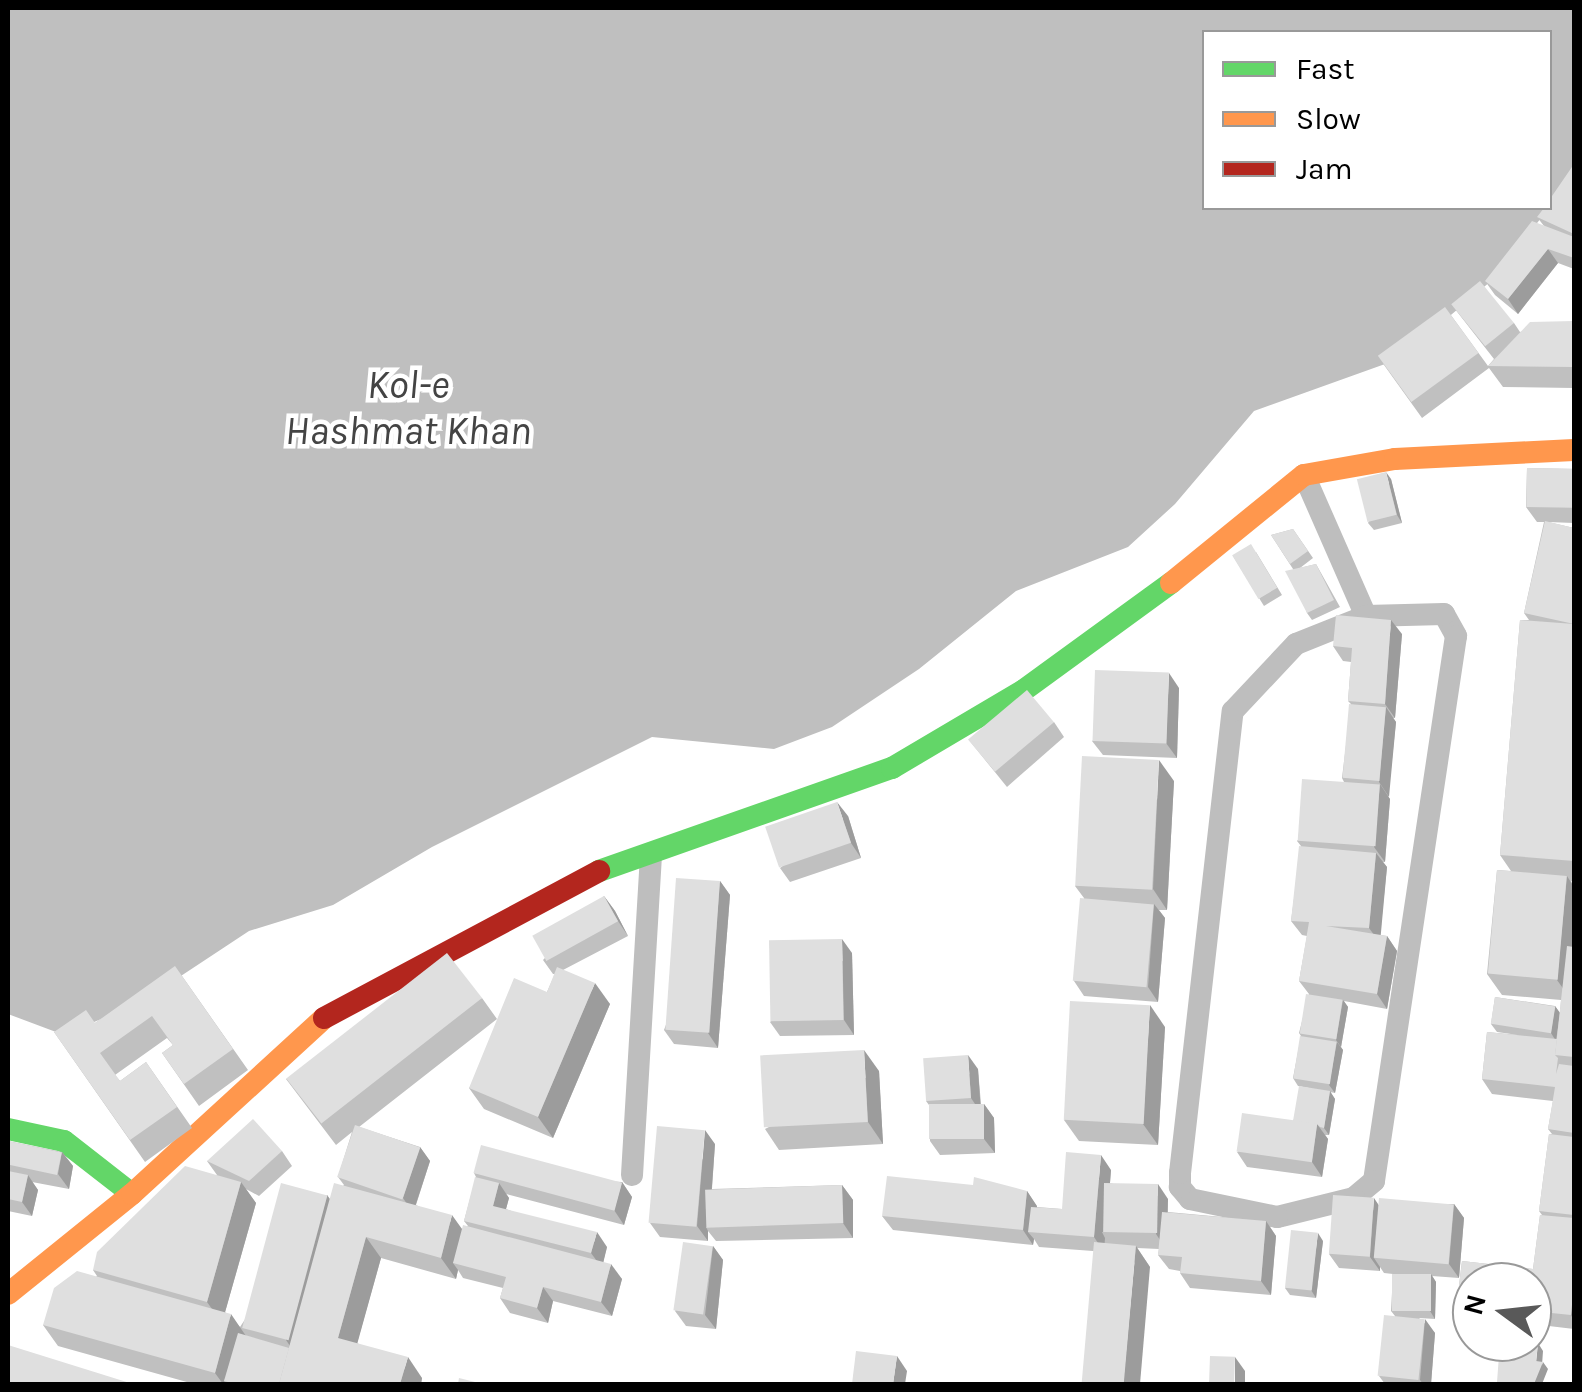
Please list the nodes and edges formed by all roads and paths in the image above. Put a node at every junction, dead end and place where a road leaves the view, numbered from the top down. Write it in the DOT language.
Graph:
graph roads {
  1 [pos="1574,450"];
  2 [pos="1304,474"];
  3 [pos="1366,616"];
  4 [pos="651,852"];
  5 [pos="8,1129"];
  6 [pos="632,1175"];
  7 [pos="132,1194"];
  8 [pos="8,1294"];
  1 -- 2 [label="street"];
  2 -- 3 [label="lane"];
  2 -- 4 [label="street"];
  3 -- 3 [label="lane"];
  4 -- 6 [label="lane"];
  4 -- 7 [label="street"];
  5 -- 7 [label="street"];
  7 -- 8 [label="street"];
}
